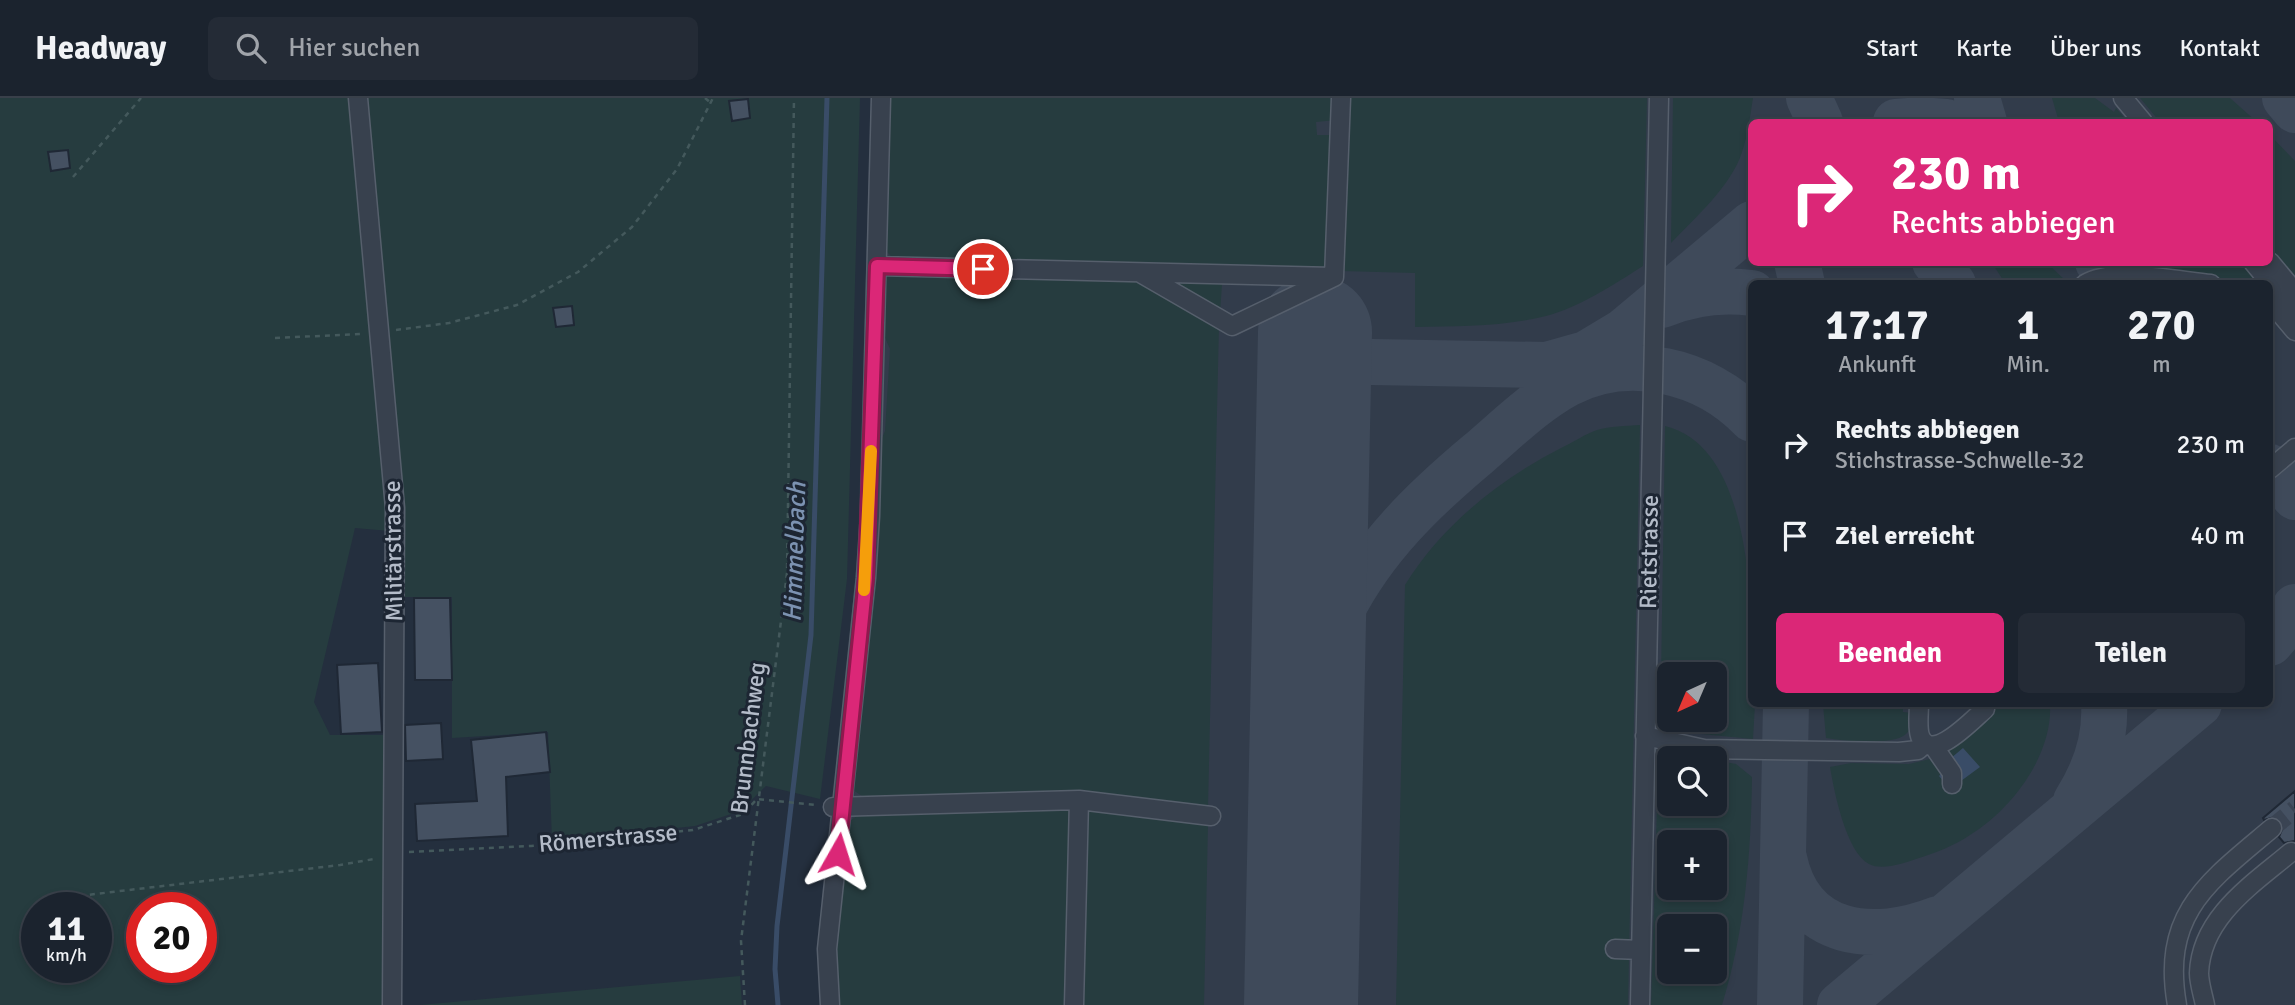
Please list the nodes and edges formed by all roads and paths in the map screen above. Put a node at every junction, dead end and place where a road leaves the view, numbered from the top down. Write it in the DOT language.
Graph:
graph roads {
  1 [pos="141,98"];
  2 [pos="358,98"];
  3 [pos="705,98"];
  4 [pos="713,98"];
  5 [pos="794,98"];
  6 [pos="881,98"];
  7 [pos="1341,98"];
  8 [pos="1659,98"];
  9 [pos="2123,98"];
  10 [pos="711,103"];
  11 [pos="2140,119"];
  12 [pos="73,177"];
  13 [pos="877,266"];
  14 [pos="2256,266"];
  15 [pos="2273,266"];
  16 [pos="1142,274"];
  17 [pos="1334,277"];
  18 [pos="2095,280"];
  19 [pos="2164,280"];
  20 [pos="2268,280"];
  21 [pos="2273,286"];
  22 [pos="2295,292"];
  23 [pos="2273,305"];
  24 [pos="2295,313"];
  25 [pos="2295,331"];
  26 [pos="380,333"];
  27 [pos="275,338"];
  28 [pos="2295,448"];
  29 [pos="2273,466"];
  30 [pos="1919,707"];
  31 [pos="1983,707"];
  32 [pos="1645,736"];
  33 [pos="1930,745"];
  34 [pos="1952,785"];
  35 [pos="757,799"];
  36 [pos="1079,800"];
  37 [pos="811,805"];
  38 [pos="838,808"];
  39 [pos="1210,816"];
  40 [pos="2272,828"];
  41 [pos="2291,852"];
  42 [pos="395,854"];
  43 [pos="112,892"];
  44 [pos="1615,949"];
  45 [pos="1641,950"];
  46 [pos="392,1005"];
  47 [pos="746,1005"];
  48 [pos="830,1005"];
  49 [pos="1074,1005"];
  50 [pos="1640,1005"];
  51 [pos="2177,1005"];
  52 [pos="2204,1005"];
  1 -- 12 [label="path"];
  2 -- 26 [label="street, Militärstrasse"];
  3 -- 10 [label="path"];
  4 -- 10 [label="path"];
  5 -- 35 [label="path, Brunnbachweg"];
  6 -- 13 [label="street"];
  7 -- 17 [label="street"];
  8 -- 32 [label="street, Rietstrasse"];
  9 -- 11 [label="street"];
  10 -- 26 [label="path"];
  13 -- 16 [label="street"];
  13 -- 38 [label="street"];
  14 -- 20 [label="street"];
  15 -- 22 [label="street"];
  16 -- 17 [label="street"];
  16 -- 17 [label="street"];
  18 -- 19 [label="street"];
  21 -- 24 [label="street"];
  23 -- 25 [label="street"];
  26 -- 27 [label="path"];
  26 -- 42 [label="street, Militärstrasse"];
  28 -- 29 [label="street"];
  30 -- 33 [label="street"];
  31 -- 33 [label="street"];
  32 -- 33 [label="street"];
  32 -- 45 [label="street, Rietstrasse"];
  33 -- 34 [label="street"];
  35 -- 37 [label="path"];
  35 -- 42 [label="path, Römerstrasse"];
  35 -- 47 [label="path, Brunnbachweg"];
  36 -- 38 [label="street"];
  36 -- 39 [label="street"];
  36 -- 49 [label="street"];
  38 -- 48 [label="street"];
  40 -- 51 [label="street"];
  41 -- 52 [label="street"];
  42 -- 43 [label="path, Römerstrasse"];
  42 -- 46 [label="street, Militärstrasse"];
  44 -- 45 [label="street"];
  45 -- 50 [label="street, Rietstrasse"];
}
